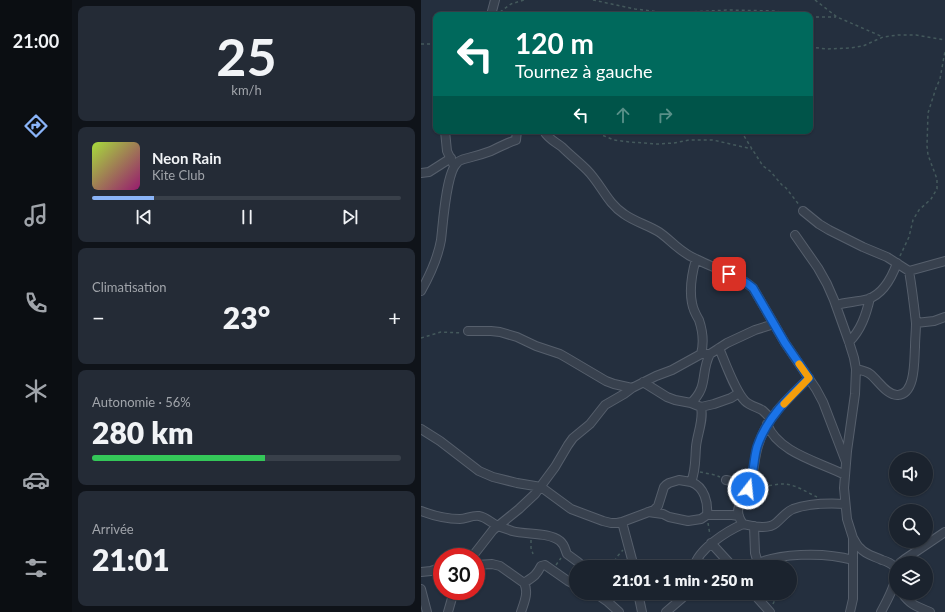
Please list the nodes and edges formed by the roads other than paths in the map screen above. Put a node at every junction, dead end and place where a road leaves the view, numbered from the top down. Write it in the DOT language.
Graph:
graph roads {
  1 [pos="495,0"];
  2 [pos="492,12"];
  3 [pos="445,134"];
  4 [pos="517,134"];
  5 [pos="546,134"];
  6 [pos="453,162"];
  7 [pos="421,173"];
  8 [pos="803,211"];
  9 [pos="795,236"];
  10 [pos="696,259"];
  11 [pos="945,261"];
  12 [pos="897,263"];
  13 [pos="909,271"];
  14 [pos="421,291"];
  15 [pos="870,298"];
  16 [pos="836,305"];
  17 [pos="945,318"];
  18 [pos="916,323"];
  19 [pos="774,324"];
  20 [pos="468,332"];
  21 [pos="849,342"];
  22 [pos="719,348"];
  23 [pos="705,354"];
  24 [pos="856,368"];
  25 [pos="809,378"];
  26 [pos="643,382"];
  27 [pos="632,388"];
  28 [pos="739,393"];
  29 [pos="691,403"];
  30 [pos="701,406"];
  31 [pos="769,421"];
  32 [pos="421,429"];
  33 [pos="846,462"];
  34 [pos="845,475"];
  35 [pos="726,480"];
  36 [pos="691,482"];
  37 [pos="749,485"];
  38 [pos="541,487"];
  39 [pos="845,504"];
  40 [pos="421,511"];
  41 [pos="649,512"];
  42 [pos="707,515"];
  43 [pos="739,516"];
  44 [pos="622,522"];
  45 [pos="743,524"];
  46 [pos="497,526"];
  47 [pos="754,526"];
  48 [pos="945,532"];
  49 [pos="853,538"];
  50 [pos="711,543"];
  51 [pos="479,548"];
  52 [pos="909,556"];
  53 [pos="575,560"];
  54 [pos="632,560"];
  55 [pos="697,560"];
  56 [pos="727,560"];
  57 [pos="757,560"];
  58 [pos="769,560"];
  59 [pos="853,560"];
  60 [pos="889,563"];
  61 [pos="485,564"];
  62 [pos="433,570"];
  63 [pos="421,572"];
  64 [pos="524,582"];
  65 [pos="569,582"];
  66 [pos="421,589"];
  67 [pos="889,595"];
  68 [pos="451,600"];
  69 [pos="605,600"];
  70 [pos="639,600"];
  71 [pos="679,600"];
  72 [pos="759,600"];
  73 [pos="907,600"];
  74 [pos="608,602"];
  75 [pos="769,611"];
  76 [pos="427,612"];
  77 [pos="448,612"];
  78 [pos="521,612"];
  79 [pos="619,612"];
  80 [pos="642,612"];
  81 [pos="666,612"];
  82 [pos="850,612"];
  83 [pos="881,612"];
  84 [pos="930,612"];
  1 -- 2 [label="street"];
  3 -- 6 [label="street"];
  4 -- 6 [label="street"];
  5 -- 10 [label="street"];
  6 -- 7 [label="street"];
  6 -- 14 [label="street"];
  8 -- 12 [label="street"];
  9 -- 16 [label="street"];
  10 -- 19 [label="street"];
  10 -- 23 [label="street"];
  11 -- 13 [label="street"];
  12 -- 13 [label="street"];
  12 -- 15 [label="street"];
  13 -- 18 [label="street"];
  15 -- 16 [label="street"];
  15 -- 21 [label="street"];
  16 -- 21 [label="street"];
  17 -- 18 [label="street"];
  18 -- 24 [label="street"];
  19 -- 22 [label="street"];
  19 -- 25 [label="street"];
  20 -- 27 [label="street"];
  21 -- 24 [label="street"];
  22 -- 23 [label="street"];
  22 -- 28 [label="street"];
  23 -- 26 [label="street"];
  23 -- 29 [label="street"];
  24 -- 33 [label="street"];
  25 -- 31 [label="street"];
  25 -- 33 [label="street"];
  26 -- 27 [label="street"];
  26 -- 29 [label="street"];
  27 -- 38 [label="street"];
  28 -- 30 [label="street"];
  28 -- 31 [label="street"];
  29 -- 30 [label="street"];
  30 -- 36 [label="street"];
  31 -- 34 [label="street"];
  31 -- 37 [label="street"];
  32 -- 38 [label="street"];
  33 -- 34 [label="street"];
  34 -- 39 [label="street"];
  35 -- 37 [label="street"];
  36 -- 41 [label="street"];
  36 -- 42 [label="street"];
  37 -- 43 [label="street"];
  38 -- 44 [label="street"];
  38 -- 46 [label="street"];
  39 -- 47 [label="street"];
  39 -- 49 [label="street"];
  40 -- 46 [label="street"];
  41 -- 42 [label="street"];
  41 -- 44 [label="street"];
  42 -- 43 [label="street"];
  43 -- 45 [label="street"];
  44 -- 54 [label="street"];
  45 -- 47 [label="street"];
  45 -- 50 [label="street"];
  46 -- 51 [label="street"];
  46 -- 53 [label="street"];
  47 -- 57 [label="street"];
  48 -- 52 [label="street"];
  49 -- 59 [label="street"];
  49 -- 60 [label="street"];
  50 -- 55 [label="street"];
  50 -- 56 [label="street"];
  58 -- 59 [label="street"];
  59 -- 82 [label="street"];
  61 -- 64 [label="street"];
  62 -- 63 [label="street"];
  64 -- 65 [label="street"];
  64 -- 78 [label="street"];
  66 -- 76 [label="street"];
  67 -- 83 [label="street"];
  68 -- 77 [label="street"];
  69 -- 74 [label="street"];
  70 -- 80 [label="street"];
  71 -- 81 [label="street"];
  72 -- 75 [label="street"];
  73 -- 84 [label="street"];
  74 -- 79 [label="street"];
}
